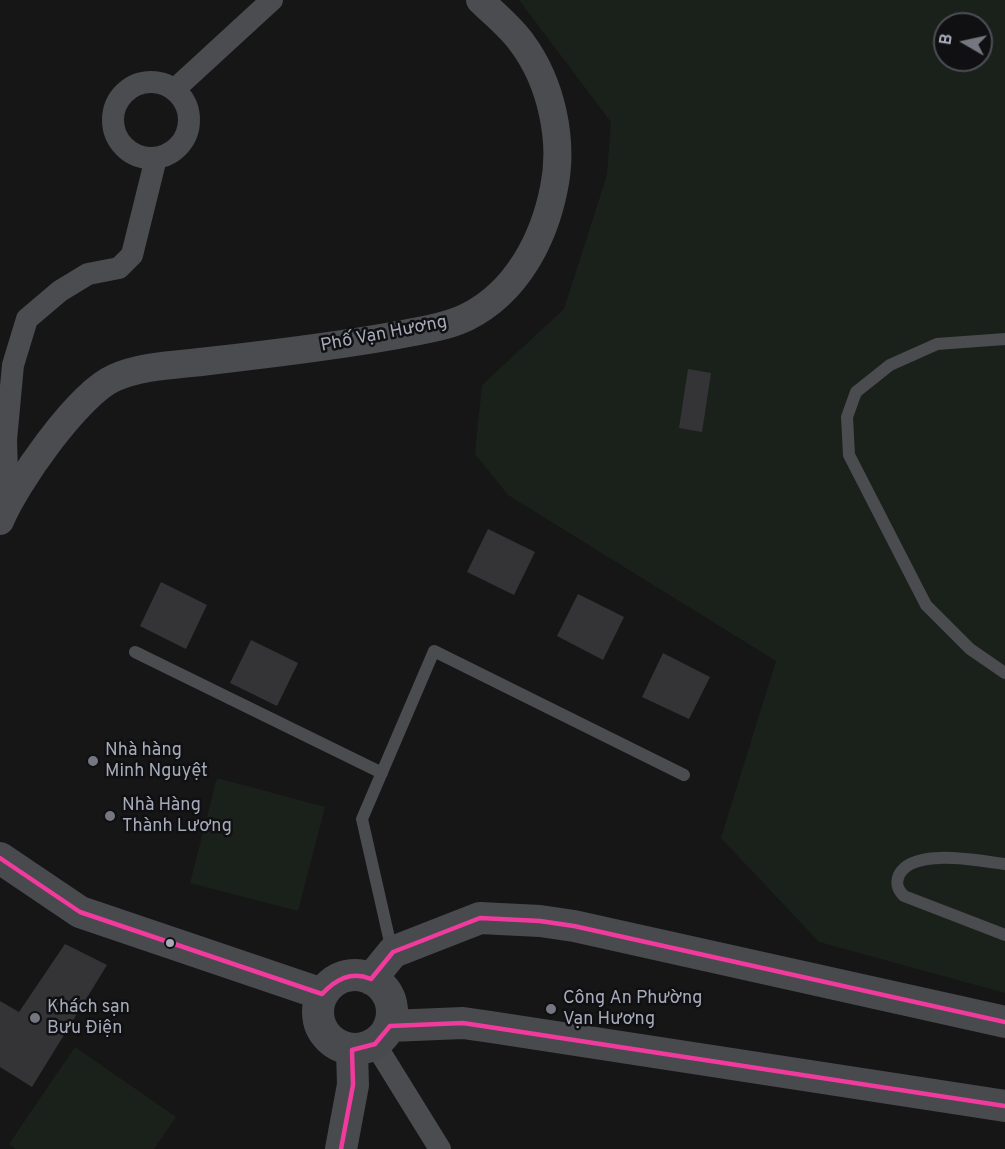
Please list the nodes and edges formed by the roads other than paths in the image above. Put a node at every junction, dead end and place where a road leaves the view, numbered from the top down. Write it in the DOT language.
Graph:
graph roads {
  1 [pos="480,0"];
  2 [pos="263,3"];
  3 [pos="174,90"];
  4 [pos="156,158"];
  5 [pos="1005,339"];
  6 [pos="4,512"];
  7 [pos="135,652"];
  8 [pos="1005,673"];
  9 [pos="382,773"];
  10 [pos="684,775"];
  11 [pos="0,858"];
  12 [pos="1005,864"];
  13 [pos="1005,935"];
  14 [pos="393,952"];
  15 [pos="371,979"];
  16 [pos="322,994"];
  17 [pos="1005,1022"];
  18 [pos="372,1040"];
  19 [pos="1005,1106"];
  20 [pos="340,1149"];
  21 [pos="440,1149"];
  1 -- 6 [label="street, Phố Vạn Hương"];
  2 -- 3 [label="street"];
  3 -- 4 [label="street"];
  3 -- 4 [label="street"];
  4 -- 6 [label="street"];
  5 -- 8 [label="lane"];
  7 -- 9 [label="lane"];
  9 -- 10 [label="lane"];
  9 -- 14 [label="lane"];
  11 -- 16 [label="main road"];
  12 -- 13 [label="lane"];
  14 -- 15 [label="main road"];
  14 -- 17 [label="main road"];
  15 -- 16 [label="main road"];
  15 -- 18 [label="main road"];
  16 -- 18 [label="main road"];
  18 -- 19 [label="main road"];
  18 -- 20 [label="main road"];
  18 -- 21 [label="street"];
}
